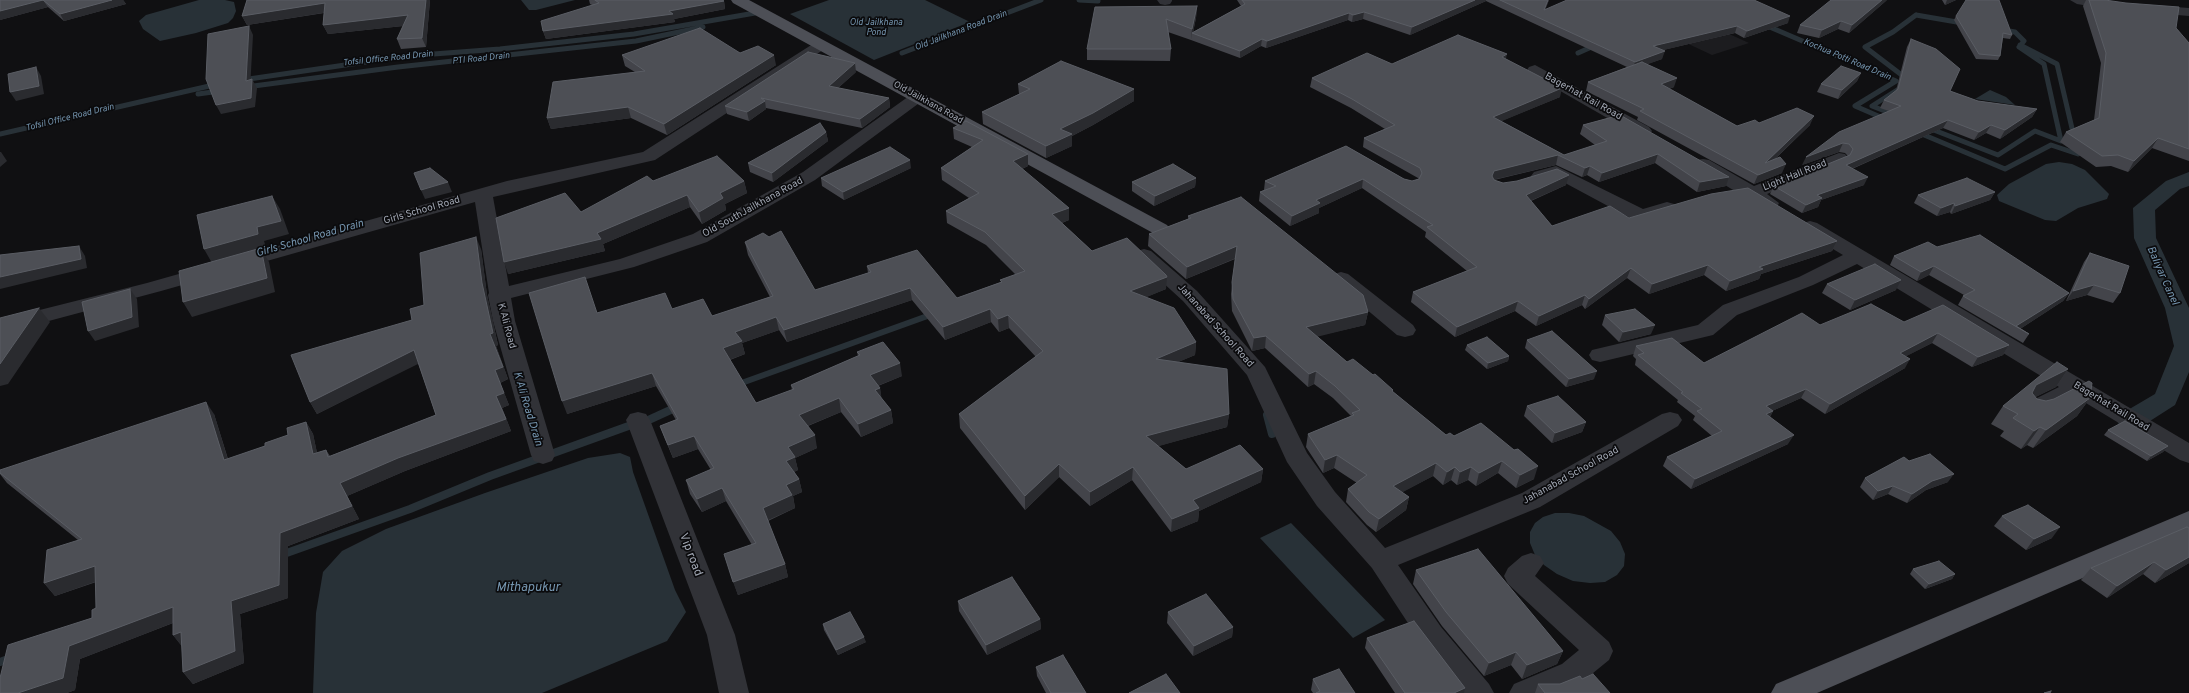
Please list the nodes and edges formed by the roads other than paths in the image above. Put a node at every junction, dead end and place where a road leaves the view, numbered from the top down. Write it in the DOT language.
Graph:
graph roads {
  1 [pos="738,0"];
  2 [pos="2077,0"];
  3 [pos="2125,6"];
  4 [pos="2189,12"];
  5 [pos="821,45"];
  6 [pos="1535,70"];
  7 [pos="918,98"];
  8 [pos="1659,140"];
  9 [pos="1686,155"];
  10 [pos="1839,158"];
  11 [pos="1521,181"];
  12 [pos="1749,191"];
  13 [pos="483,194"];
  14 [pos="1719,194"];
  15 [pos="1683,203"];
  16 [pos="1160,230"];
  17 [pos="1129,241"];
  18 [pos="1858,256"];
  19 [pos="1326,266"];
  20 [pos="498,296"];
  21 [pos="0,327"];
  22 [pos="1405,330"];
  23 [pos="1600,355"];
  24 [pos="2077,387"];
  25 [pos="2033,410"];
  26 [pos="638,420"];
  27 [pos="1670,420"];
  28 [pos="2189,454"];
  29 [pos="543,455"];
  30 [pos="2189,521"];
  31 [pos="1381,561"];
  32 [pos="1531,563"];
  33 [pos="734,693"];
  34 [pos="1479,693"];
  35 [pos="1524,693"];
  36 [pos="1786,693"];
  1 -- 5 [label="main road, Old Jailkhana Road"];
  2 -- 3 [label="street"];
  3 -- 4 [label="street"];
  5 -- 7 [label="main road, Old Jailkhana Road"];
  5 -- 13 [label="street, Girls School Road"];
  6 -- 8 [label="street, Bagerhat Rail Road"];
  7 -- 16 [label="main road, Old Jailkhana Road"];
  7 -- 20 [label="street, Old SouthJailkhana Road"];
  9 -- 12 [label="street, Bagerhat Rail Road"];
  10 -- 12 [label="street, Light Hall Road"];
  11 -- 15 [label="street"];
  12 -- 14 [label="street, Light Hall Road"];
  12 -- 18 [label="street, Bagerhat Rail Road"];
  13 -- 20 [label="street, K Ali Road"];
  13 -- 21 [label="street, Girls School Road"];
  17 -- 31 [label="street, Jahanabad School Road"];
  18 -- 23 [label="street"];
  18 -- 24 [label="street, Bagerhat Rail Road"];
  19 -- 22 [label="street"];
  20 -- 29 [label="street, K Ali Road"];
  24 -- 25 [label="street"];
  24 -- 28 [label="street, Bagerhat Rail Road"];
  26 -- 33 [label="street, Vip road"];
  27 -- 31 [label="street, Jahanabad School Road"];
  30 -- 36 [label="main road"];
  31 -- 34 [label="street, Jahanabad School Road"];
  32 -- 35 [label="street"];
}
